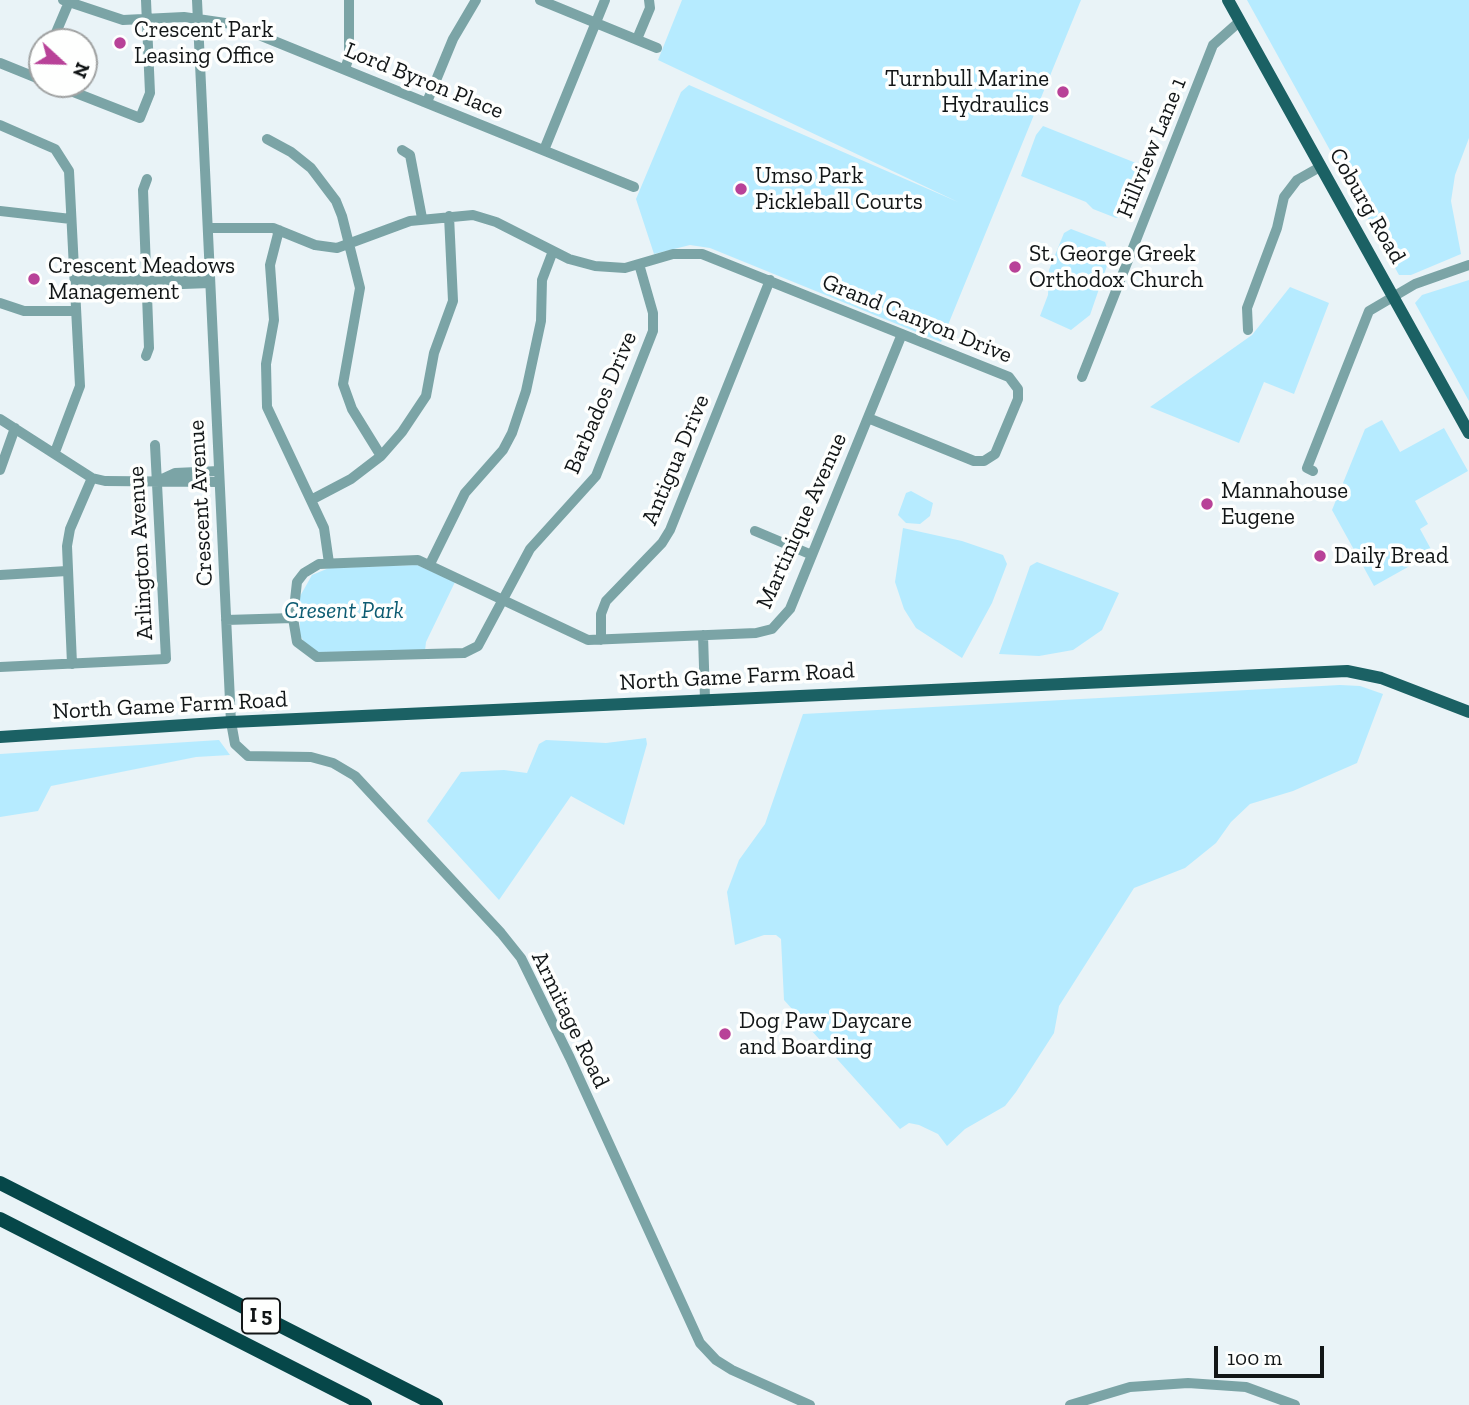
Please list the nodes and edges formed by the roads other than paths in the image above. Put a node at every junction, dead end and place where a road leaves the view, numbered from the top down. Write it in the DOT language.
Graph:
graph roads {
  1 [pos="146,0"];
  2 [pos="197,0"];
  3 [pos="349,0"];
  4 [pos="476,0"];
  5 [pos="540,0"];
  6 [pos="605,0"];
  7 [pos="649,0"];
  8 [pos="1228,0"];
  9 [pos="66,1"];
  10 [pos="193,20"];
  11 [pos="147,21"];
  12 [pos="1239,22"];
  13 [pos="596,23"];
  14 [pos="57,28"];
  15 [pos="637,39"];
  16 [pos="657,48"];
  17 [pos="0,63"];
  18 [pos="345,69"];
  19 [pos="28,74"];
  20 [pos="88,98"];
  21 [pos="427,102"];
  22 [pos="0,125"];
  23 [pos="267,139"];
  24 [pos="402,150"];
  25 [pos="544,150"];
  26 [pos="1320,167"];
  27 [pos="147,179"];
  28 [pos="634,187"];
  29 [pos="0,211"];
  30 [pos="449,216"];
  31 [pos="422,218"];
  32 [pos="71,219"];
  33 [pos="208,228"];
  34 [pos="279,230"];
  35 [pos="351,244"];
  36 [pos="553,251"];
  37 [pos="639,264"];
  38 [pos="1469,265"];
  39 [pos="210,278"];
  40 [pos="770,280"];
  41 [pos="145,281"];
  42 [pos="75,283"];
  43 [pos="1394,295"];
  44 [pos="0,303"];
  45 [pos="76,311"];
  46 [pos="1248,330"];
  47 [pos="902,334"];
  48 [pos="146,356"];
  49 [pos="1082,377"];
  50 [pos="868,418"];
  51 [pos="0,419"];
  52 [pos="15,428"];
  53 [pos="1469,433"];
  54 [pos="155,445"];
  55 [pos="55,452"];
  56 [pos="381,456"];
  57 [pos="0,470"];
  58 [pos="1313,471"];
  59 [pos="219,476"];
  60 [pos="92,478"];
  61 [pos="160,479"];
  62 [pos="311,500"];
  63 [pos="755,531"];
  64 [pos="812,555"];
  65 [pos="329,563"];
  66 [pos="430,564"];
  67 [pos="67,571"];
  68 [pos="0,575"];
  69 [pos="504,600"];
  70 [pos="293,618"];
  71 [pos="226,620"];
  72 [pos="703,635"];
  73 [pos="601,640"];
  74 [pos="72,664"];
  75 [pos="0,667"];
  76 [pos="705,699"];
  77 [pos="1469,712"];
  78 [pos="231,722"];
  79 [pos="0,737"];
  80 [pos="0,1182"];
  81 [pos="2,1221"];
  82 [pos="365,1405"];
  83 [pos="436,1405"];
  84 [pos="810,1405"];
  85 [pos="1070,1405"];
  86 [pos="1296,1405"];
  1 -- 11 [label="street"];
  2 -- 10 [label="street, Crescent Avenue"];
  3 -- 18 [label="street"];
  4 -- 21 [label="street"];
  5 -- 13 [label="street"];
  6 -- 13 [label="street"];
  7 -- 15 [label="street"];
  8 -- 12 [label="main road, Coburg Road"];
  9 -- 11 [label="street"];
  9 -- 14 [label="street"];
  10 -- 11 [label="street"];
  10 -- 18 [label="street, Lord Byron Place"];
  10 -- 33 [label="street, Crescent Avenue"];
  11 -- 20 [label="street"];
  12 -- 26 [label="main road, Coburg Road"];
  12 -- 49 [label="street, Hillview Lane 1"];
  13 -- 15 [label="street"];
  13 -- 25 [label="street"];
  15 -- 16 [label="street"];
  17 -- 19 [label="street"];
  18 -- 21 [label="street, Lord Byron Place"];
  21 -- 25 [label="street, Lord Byron Place"];
  22 -- 32 [label="street"];
  23 -- 35 [label="street"];
  24 -- 31 [label="street"];
  25 -- 28 [label="street, Lord Byron Place"];
  26 -- 43 [label="main road, Coburg Road"];
  26 -- 46 [label="street"];
  27 -- 41 [label="street"];
  29 -- 32 [label="street"];
  30 -- 31 [label="street, Grand Canyon Drive"];
  30 -- 36 [label="street, Grand Canyon Drive"];
  30 -- 56 [label="street"];
  31 -- 35 [label="street, Grand Canyon Drive"];
  32 -- 42 [label="street"];
  33 -- 34 [label="street"];
  33 -- 39 [label="street, Crescent Avenue"];
  34 -- 35 [label="street"];
  34 -- 62 [label="street"];
  35 -- 56 [label="street"];
  36 -- 37 [label="street, Grand Canyon Drive"];
  36 -- 66 [label="street"];
  37 -- 40 [label="street, Grand Canyon Drive"];
  37 -- 69 [label="street, Barbados Drive"];
  38 -- 43 [label="street"];
  39 -- 41 [label="street"];
  39 -- 59 [label="street, Crescent Avenue"];
  40 -- 47 [label="street, Grand Canyon Drive"];
  40 -- 73 [label="street, Antigua Drive"];
  41 -- 42 [label="street"];
  41 -- 48 [label="street"];
  42 -- 45 [label="street"];
  43 -- 53 [label="main road, Coburg Road"];
  43 -- 58 [label="street"];
  44 -- 45 [label="street"];
  45 -- 55 [label="street"];
  47 -- 50 [label="street, Martinique Avenue"];
  47 -- 50 [label="street, Grand Canyon Drive"];
  50 -- 64 [label="street, Martinique Avenue"];
  51 -- 52 [label="street"];
  52 -- 55 [label="street"];
  52 -- 57 [label="street"];
  54 -- 61 [label="street, Arlington Avenue"];
  55 -- 60 [label="street"];
  56 -- 62 [label="street"];
  59 -- 61 [label="street"];
  59 -- 71 [label="street, Crescent Avenue"];
  60 -- 61 [label="street"];
  60 -- 67 [label="street"];
  61 -- 74 [label="street, Arlington Avenue"];
  62 -- 65 [label="street"];
  63 -- 64 [label="street"];
  64 -- 72 [label="street, Martinique Avenue"];
  65 -- 66 [label="street, Martinique Avenue"];
  65 -- 70 [label="street, Martinique Avenue"];
  66 -- 69 [label="street, Martinique Avenue"];
  67 -- 68 [label="street"];
  67 -- 74 [label="street"];
  69 -- 70 [label="street, Barbados Drive"];
  69 -- 73 [label="street, Martinique Avenue"];
  70 -- 71 [label="street"];
  71 -- 78 [label="street, Crescent Avenue"];
  72 -- 73 [label="street, Martinique Avenue"];
  72 -- 76 [label="street"];
  74 -- 75 [label="street"];
  76 -- 77 [label="main road, North Game Farm Road"];
  76 -- 78 [label="main road, North Game Farm Road"];
  78 -- 79 [label="main road, North Game Farm Road"];
  78 -- 84 [label="street, Armitage Road"];
  80 -- 83 [label="highway, I 5"];
  81 -- 82 [label="highway, I 5"];
  85 -- 86 [label="street"];
}
